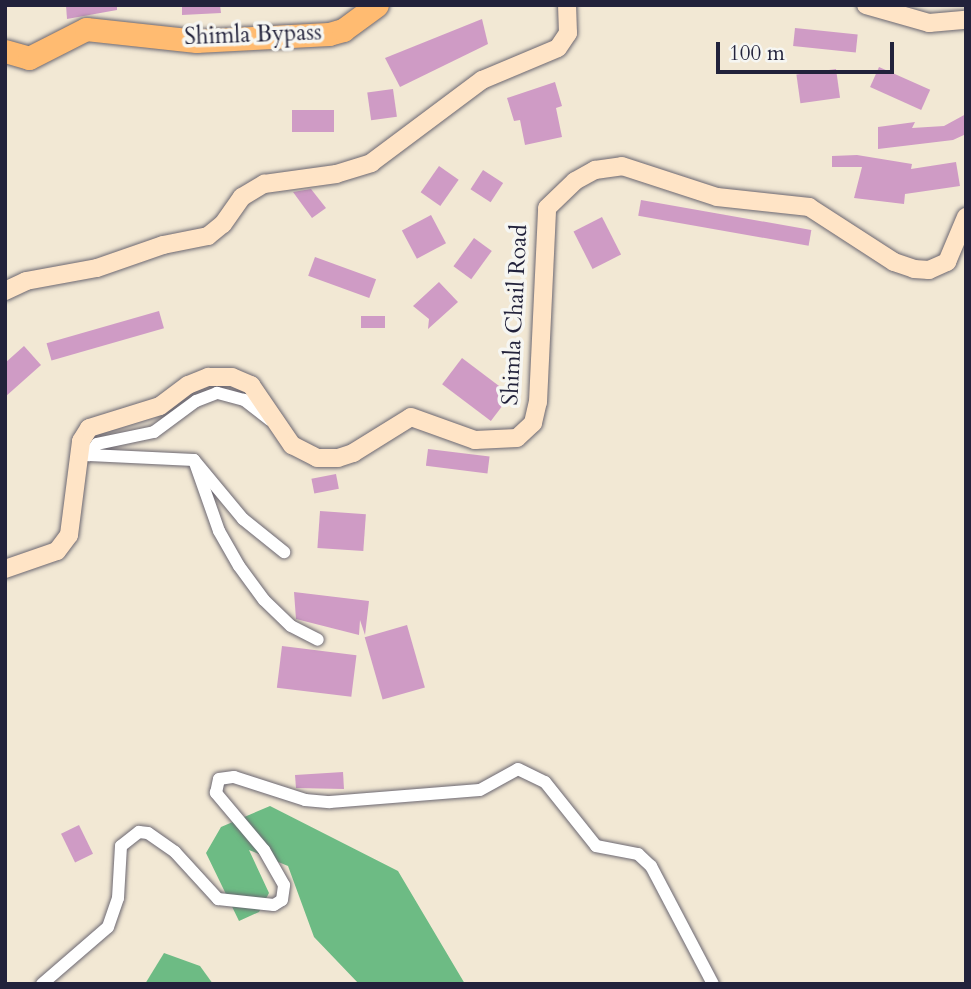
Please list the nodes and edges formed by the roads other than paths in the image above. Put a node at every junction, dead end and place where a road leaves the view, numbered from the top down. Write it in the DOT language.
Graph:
graph roads {
  1 [pos="377,5"];
  2 [pos="567,5"];
  3 [pos="866,5"];
  4 [pos="966,20"];
  5 [pos="5,51"];
  6 [pos="966,217"];
  7 [pos="5,291"];
  8 [pos="279,426"];
  9 [pos="194,460"];
  10 [pos="284,552"];
  11 [pos="5,569"];
  12 [pos="318,640"];
  13 [pos="42,984"];
  14 [pos="713,984"];
  1 -- 5 [label="highway, Shimla Bypass"];
  2 -- 7 [label="main road"];
  3 -- 4 [label="main road"];
  6 -- 8 [label="main road, Shimla Chail Road"];
  8 -- 9 [label="street"];
  8 -- 11 [label="main road, Shimla Chail Road"];
  9 -- 10 [label="street"];
  9 -- 12 [label="street"];
  13 -- 14 [label="street"];
}
